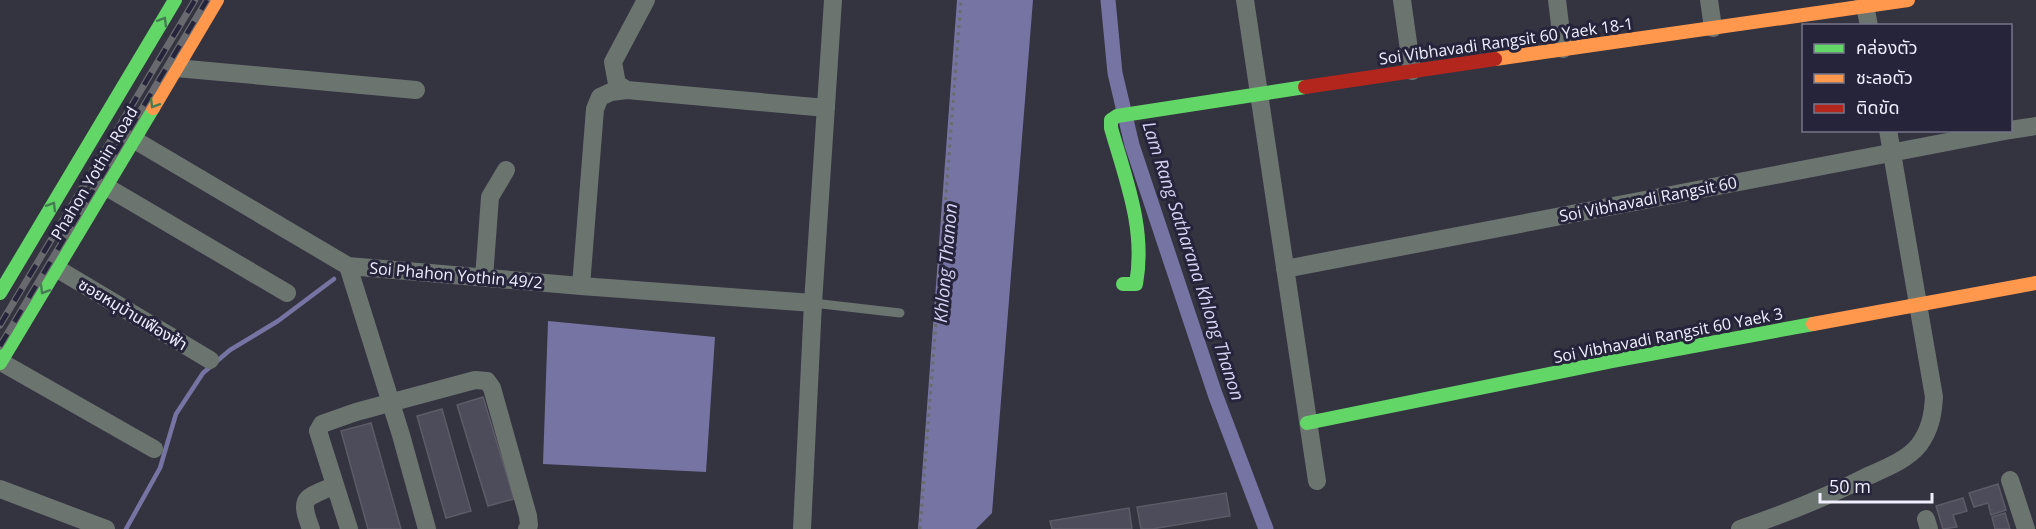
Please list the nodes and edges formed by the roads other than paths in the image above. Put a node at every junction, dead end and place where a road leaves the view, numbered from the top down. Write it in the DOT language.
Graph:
graph roads {
  1 [pos="175,0"];
  2 [pos="217,0"];
  3 [pos="646,0"];
  4 [pos="833,0"];
  5 [pos="1245,0"];
  6 [pos="1402,0"];
  7 [pos="1557,0"];
  8 [pos="1709,0"];
  9 [pos="1908,0"];
  10 [pos="1865,3"];
  11 [pos="1869,24"];
  12 [pos="1713,28"];
  13 [pos="1563,49"];
  14 [pos="176,68"];
  15 [pos="1412,71"];
  16 [pos="416,90"];
  17 [pos="627,90"];
  18 [pos="1261,94"];
  19 [pos="826,108"];
  20 [pos="2036,126"];
  21 [pos="2012,130"];
  22 [pos="1888,132"];
  23 [pos="1999,132"];
  24 [pos="133,139"];
  25 [pos="1892,152"];
  26 [pos="506,170"];
  27 [pos="105,186"];
  28 [pos="348,266"];
  29 [pos="56,268"];
  30 [pos="1285,269"];
  31 [pos="484,278"];
  32 [pos="2036,283"];
  33 [pos="1123,284"];
  34 [pos="581,286"];
  35 [pos="0,293"];
  36 [pos="287,293"];
  37 [pos="813,303"];
  38 [pos="1919,304"];
  39 [pos="900,313"];
  40 [pos="210,360"];
  41 [pos="0,362"];
  42 [pos="390,402"];
  43 [pos="1307,423"];
  44 [pos="154,448"];
  45 [pos="1317,480"];
  46 [pos="2010,480"];
  47 [pos="336,485"];
  48 [pos="0,489"];
  49 [pos="106,529"];
  50 [pos="311,529"];
  51 [pos="349,529"];
  52 [pos="427,529"];
  53 [pos="526,529"];
  54 [pos="802,529"];
  55 [pos="1740,529"];
  56 [pos="2026,529"];
  35 -- 1 [label="street, Phahon Yothin Road, one-way"];
  2 -- 14 [label="street, Phahon Yothin Road"];
  3 -- 17 [label="street"];
  4 -- 19 [label="street"];
  5 -- 18 [label="street"];
  6 -- 15 [label="street"];
  7 -- 13 [label="street"];
  8 -- 12 [label="street"];
  9 -- 10 [label="street, Soi Vibhavadi Rangsit 60 Yaek 18-1"];
  10 -- 11 [label="street"];
  10 -- 12 [label="street, Soi Vibhavadi Rangsit 60 Yaek 18-1"];
  12 -- 13 [label="street, Soi Vibhavadi Rangsit 60 Yaek 18-1"];
  13 -- 15 [label="street, Soi Vibhavadi Rangsit 60 Yaek 18-1"];
  14 -- 16 [label="street"];
  14 -- 24 [label="street, Phahon Yothin Road, one-way"];
  15 -- 18 [label="street, Soi Vibhavadi Rangsit 60 Yaek 18-1"];
  17 -- 19 [label="street"];
  17 -- 34 [label="street"];
  18 -- 30 [label="street"];
  18 -- 33 [label="street, Soi Vibhavadi Rangsit 60 Yaek 18-1"];
  19 -- 37 [label="street"];
  20 -- 21 [label="street, Soi Vibhavadi Rangsit 60"];
  22 -- 25 [label="street"];
  23 -- 25 [label="street, Soi Vibhavadi Rangsit 60"];
  24 -- 27 [label="street, Phahon Yothin Road"];
  24 -- 28 [label="street, Soi Phahon Yothin 49/2"];
  25 -- 30 [label="street, Soi Vibhavadi Rangsit 60"];
  25 -- 38 [label="street"];
  26 -- 31 [label="street"];
  27 -- 29 [label="street, Phahon Yothin Road"];
  27 -- 36 [label="street"];
  28 -- 31 [label="street, Soi Phahon Yothin 49/2"];
  28 -- 42 [label="street"];
  29 -- 40 [label="street, ซอยหมุบ้านเฟืองฟ้า"];
  29 -- 41 [label="street, Phahon Yothin Road, one-way"];
  30 -- 43 [label="street"];
  31 -- 34 [label="street, Soi Phahon Yothin 49/2"];
  32 -- 38 [label="street, Soi Vibhavadi Rangsit 60 Yaek 3"];
  34 -- 37 [label="street, Soi Phahon Yothin 49/2"];
  37 -- 39 [label="lane"];
  37 -- 54 [label="street"];
  38 -- 43 [label="street, Soi Vibhavadi Rangsit 60 Yaek 3"];
  38 -- 55 [label="street"];
  41 -- 44 [label="street"];
  42 -- 47 [label="street"];
  42 -- 52 [label="street"];
  42 -- 53 [label="street"];
  43 -- 45 [label="street"];
  46 -- 56 [label="street"];
  47 -- 50 [label="street"];
  47 -- 51 [label="street"];
  48 -- 49 [label="street"];
}
